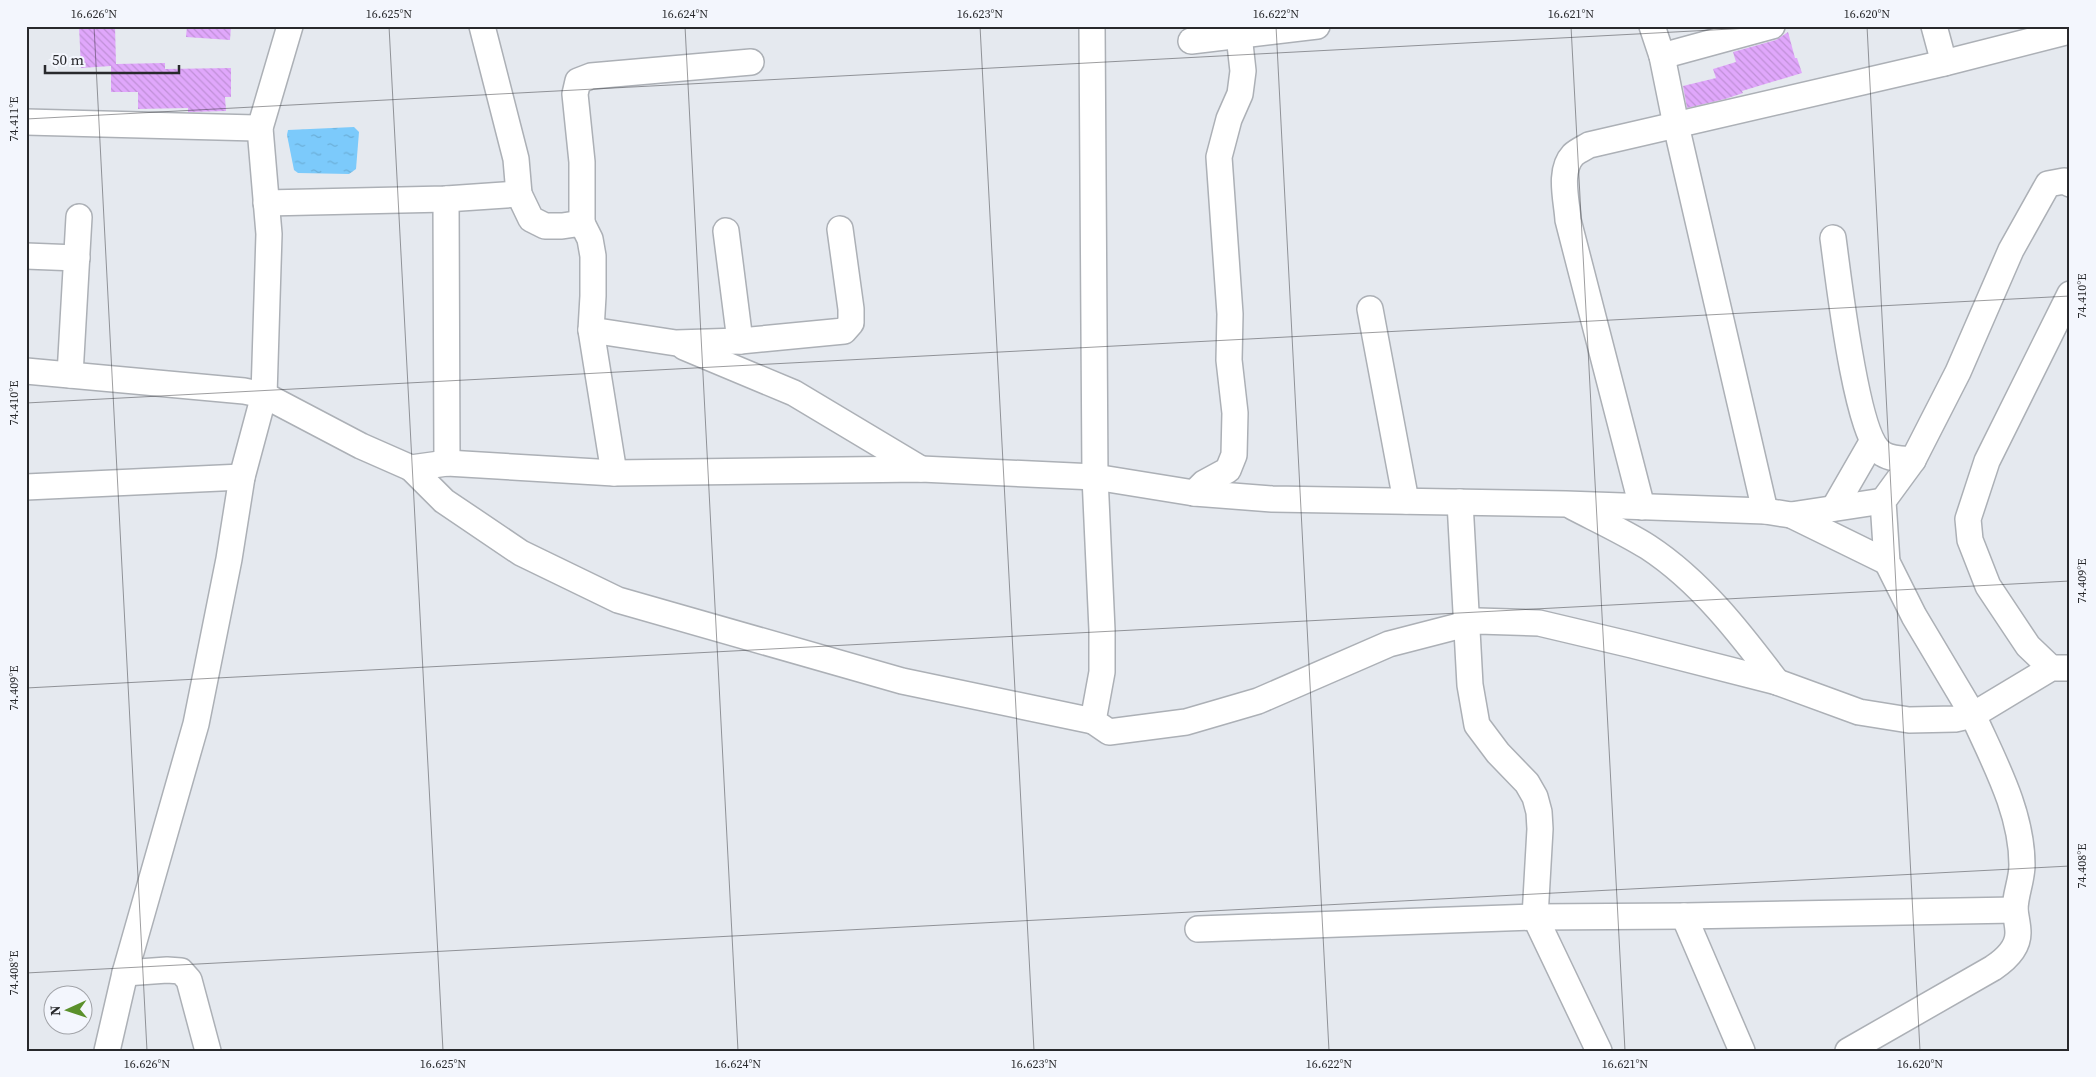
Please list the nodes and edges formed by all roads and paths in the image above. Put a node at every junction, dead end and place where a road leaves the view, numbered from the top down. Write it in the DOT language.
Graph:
graph roads {
  1 [pos="290,26"];
  2 [pos="482,26"];
  3 [pos="1092,26"];
  4 [pos="1317,26"];
  5 [pos="1652,26"];
  6 [pos="1772,26"];
  7 [pos="1934,26"];
  8 [pos="2070,30"];
  9 [pos="1239,31"];
  10 [pos="1191,41"];
  11 [pos="1662,56"];
  12 [pos="751,62"];
  13 [pos="1944,63"];
  14 [pos="26,122"];
  15 [pos="1676,125"];
  16 [pos="260,128"];
  17 [pos="2070,184"];
  18 [pos="519,194"];
  19 [pos="446,199"];
  20 [pos="266,203"];
  21 [pos="79,217"];
  22 [pos="582,223"];
  23 [pos="840,229"];
  24 [pos="726,231"];
  25 [pos="1833,238"];
  26 [pos="26,256"];
  27 [pos="77,258"];
  28 [pos="2070,294"];
  29 [pos="1370,309"];
  30 [pos="591,330"];
  31 [pos="740,341"];
  32 [pos="676,343"];
  33 [pos="26,371"];
  34 [pos="70,375"];
  35 [pos="264,395"];
  36 [pos="1872,442"];
  37 [pos="1913,460"];
  38 [pos="447,463"];
  39 [pos="411,468"];
  40 [pos="921,469"];
  41 [pos="614,473"];
  42 [pos="242,477"];
  43 [pos="1095,477"];
  44 [pos="26,487"];
  45 [pos="1194,493"];
  46 [pos="1406,501"];
  47 [pos="1883,501"];
  48 [pos="1460,502"];
  49 [pos="1566,504"];
  50 [pos="1642,507"];
  51 [pos="1834,508"];
  52 [pos="1764,511"];
  53 [pos="1791,515"];
  54 [pos="1887,562"];
  55 [pos="1467,624"];
  56 [pos="2061,668"];
  57 [pos="1777,682"];
  58 [pos="1973,715"];
  59 [pos="1093,721"];
  60 [pos="2015,910"];
  61 [pos="1684,916"];
  62 [pos="1535,917"];
  63 [pos="1198,929"];
  64 [pos="125,973"];
  65 [pos="108,1051"];
  66 [pos="208,1051"];
  67 [pos="1599,1051"];
  68 [pos="1742,1051"];
  69 [pos="1848,1051"];
  1 -- 16 [label="street"];
  2 -- 18 [label="street"];
  3 -- 43 [label="street"];
  4 -- 9 [label="street"];
  5 -- 11 [label="street"];
  6 -- 11 [label="street"];
  7 -- 13 [label="street"];
  8 -- 13 [label="street"];
  9 -- 10 [label="street"];
  9 -- 45 [label="street"];
  11 -- 15 [label="street"];
  12 -- 22 [label="street"];
  13 -- 15 [label="street"];
  14 -- 16 [label="street"];
  15 -- 50 [label="street"];
  15 -- 52 [label="street"];
  16 -- 20 [label="street"];
  17 -- 37 [label="street"];
  18 -- 19 [label="street"];
  18 -- 22 [label="street"];
  19 -- 20 [label="street"];
  19 -- 38 [label="street"];
  20 -- 35 [label="street"];
  21 -- 27 [label="street"];
  22 -- 30 [label="street"];
  23 -- 31 [label="street"];
  24 -- 31 [label="street"];
  25 -- 36 [label="street"];
  26 -- 27 [label="street"];
  27 -- 34 [label="street"];
  28 -- 56 [label="street"];
  29 -- 46 [label="street"];
  30 -- 32 [label="street"];
  30 -- 41 [label="street"];
  31 -- 32 [label="street"];
  32 -- 40 [label="street"];
  33 -- 34 [label="street"];
  34 -- 35 [label="street"];
  35 -- 39 [label="street"];
  35 -- 42 [label="street"];
  36 -- 37 [label="street"];
  36 -- 51 [label="street"];
  37 -- 47 [label="street"];
  38 -- 39 [label="street"];
  38 -- 41 [label="street"];
  39 -- 59 [label="street"];
  40 -- 41 [label="street"];
  40 -- 43 [label="street"];
  42 -- 44 [label="street"];
  42 -- 64 [label="street"];
  43 -- 45 [label="street"];
  43 -- 59 [label="street"];
  45 -- 46 [label="street"];
  46 -- 48 [label="street"];
  47 -- 51 [label="street"];
  47 -- 54 [label="street"];
  48 -- 49 [label="street"];
  48 -- 55 [label="street"];
  49 -- 50 [label="street"];
  49 -- 57 [label="street"];
  50 -- 52 [label="street"];
  51 -- 53 [label="street"];
  52 -- 53 [label="street"];
  53 -- 54 [label="street"];
  54 -- 58 [label="street"];
  55 -- 57 [label="street"];
  55 -- 59 [label="street"];
  55 -- 62 [label="street"];
  56 -- 58 [label="street"];
  57 -- 58 [label="street"];
  58 -- 60 [label="street"];
  60 -- 61 [label="street"];
  60 -- 69 [label="street"];
  61 -- 62 [label="street"];
  61 -- 68 [label="street"];
  62 -- 63 [label="street"];
  62 -- 67 [label="street"];
  64 -- 65 [label="street"];
  64 -- 66 [label="street"];
}
